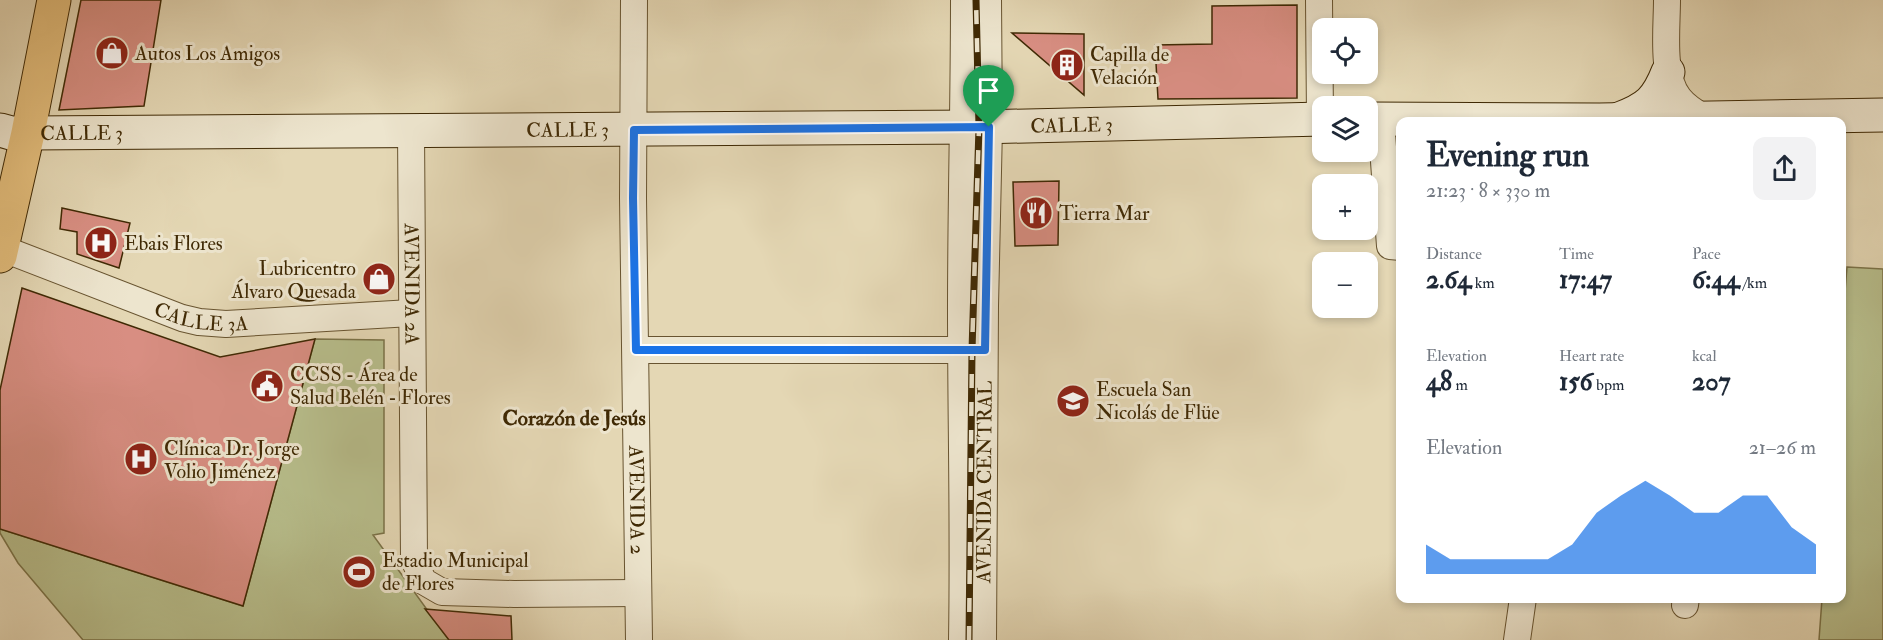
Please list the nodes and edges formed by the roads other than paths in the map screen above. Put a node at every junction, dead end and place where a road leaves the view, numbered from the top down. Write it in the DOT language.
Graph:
graph roads {
  1 [pos="54,0"];
  2 [pos="634,0"];
  3 [pos="964,0"];
  4 [pos="988,0"];
  5 [pos="1319,0"];
  6 [pos="1667,0"];
  7 [pos="1668,72"];
  8 [pos="1321,96"];
  9 [pos="1883,115"];
  10 [pos="1618,117"];
  11 [pos="1703,117"];
  12 [pos="1764,117"];
  13 [pos="1312,119"];
  14 [pos="1378,119"];
  15 [pos="1396,119"];
  16 [pos="977,127"];
  17 [pos="411,130"];
  18 [pos="634,130"];
  19 [pos="14,131"];
  20 [pos="1378,144"];
  21 [pos="1396,246"];
  22 [pos="0,250"];
  23 [pos="411,314"];
  24 [pos="636,350"];
  25 [pos="973,350"];
  26 [pos="637,593"];
  27 [pos="1522,603"];
  28 [pos="639,640"];
  29 [pos="963,640"];
  30 [pos="983,640"];
  31 [pos="1517,640"];
  1 -- 19 [label="main road"];
  2 -- 18 [label="street, AVENIDA 2"];
  3 -- 16 [label="street, AVENIDA CENTRAL"];
  4 -- 16 [label="street, AVENIDA CENTRAL"];
  5 -- 8 [label="street"];
  6 -- 7 [label="street"];
  7 -- 10 [label="main road"];
  7 -- 11 [label="street"];
  9 -- 12 [label="main road"];
  13 -- 16 [label="main road, CALLE 3"];
  14 -- 15 [label="main road"];
  16 -- 18 [label="main road, CALLE 3"];
  16 -- 25 [label="street, AVENIDA CENTRAL"];
  17 -- 18 [label="main road, CALLE 3"];
  17 -- 19 [label="main road, CALLE 3"];
  17 -- 23 [label="street, AVENIDA 2A"];
  18 -- 24 [label="street, AVENIDA 2"];
  19 -- 22 [label="main road"];
  20 -- 21 [label="street"];
  22 -- 23 [label="street, CALLE 3A"];
  23 -- 26 [label="street, AVENIDA 2A"];
  24 -- 25 [label="street"];
  24 -- 26 [label="street, AVENIDA 2"];
  25 -- 29 [label="street, AVENIDA CENTRAL"];
  25 -- 30 [label="street, AVENIDA CENTRAL"];
  26 -- 28 [label="street, AVENIDA 2"];
  27 -- 31 [label="street"];
}
